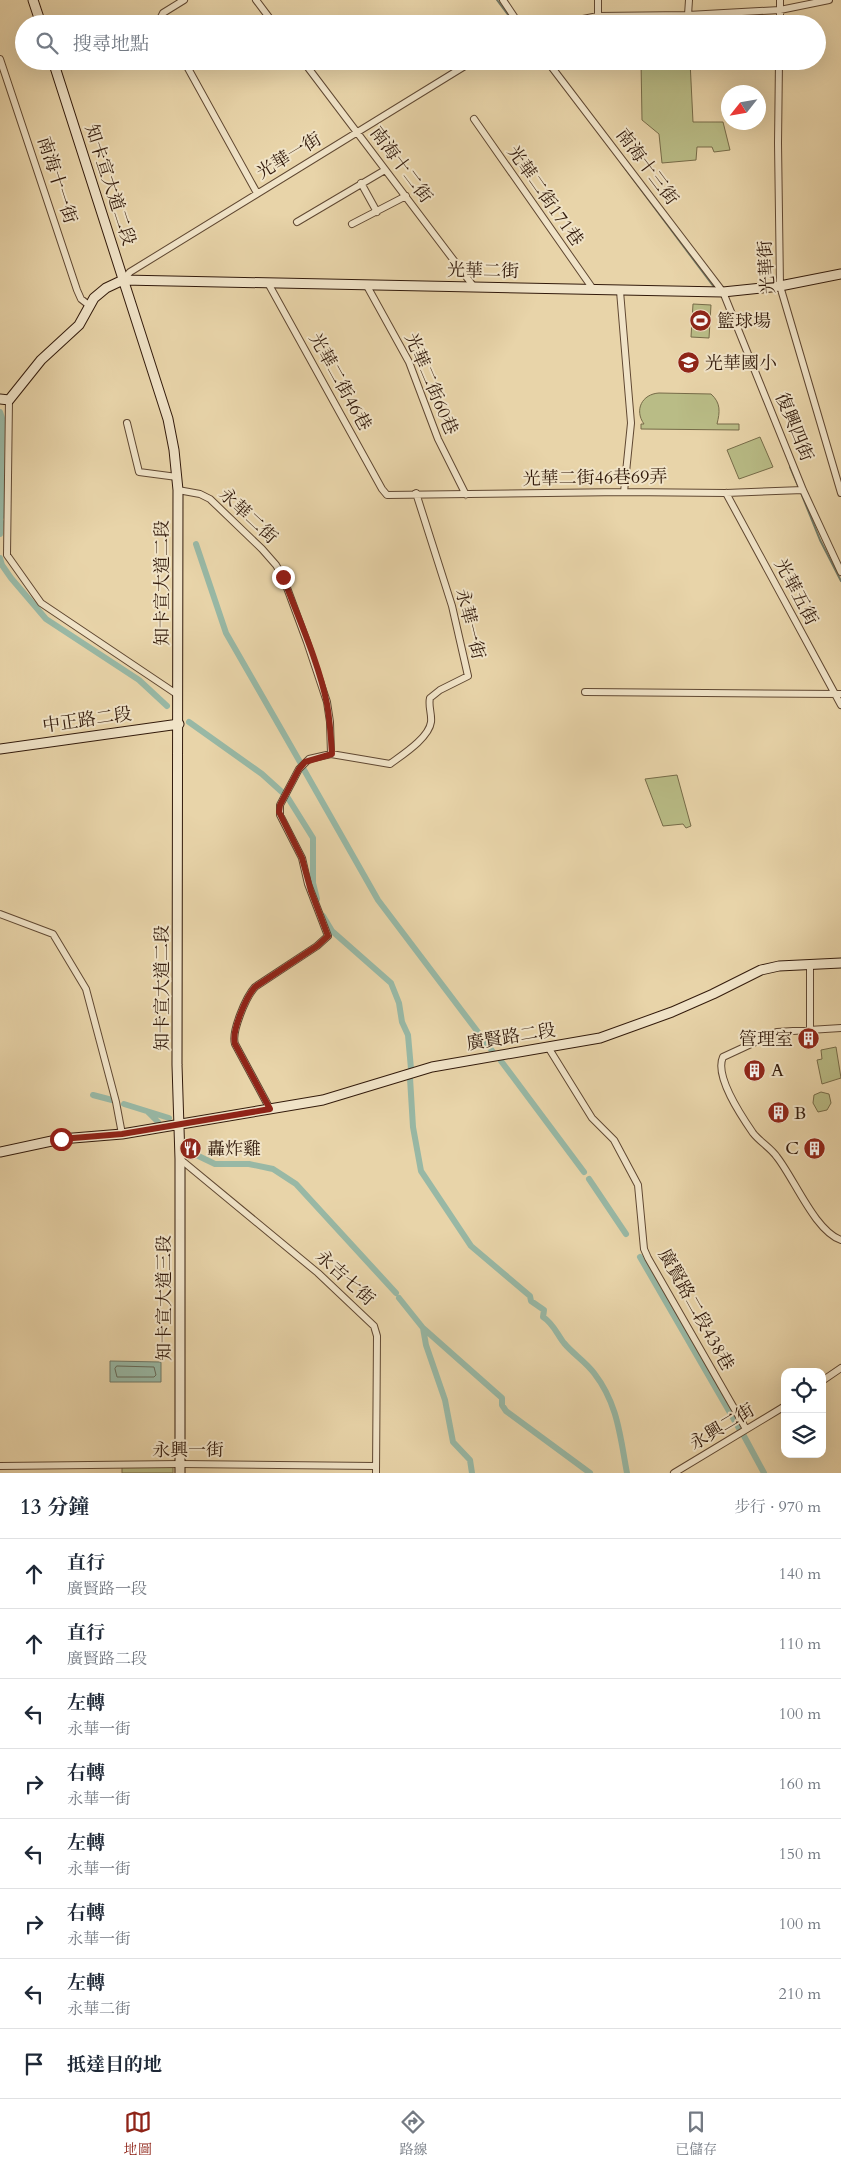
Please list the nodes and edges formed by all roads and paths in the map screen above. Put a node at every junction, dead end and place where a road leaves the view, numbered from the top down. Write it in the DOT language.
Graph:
graph roads {
  1 [pos="33,0"];
  2 [pos="184,0"];
  3 [pos="256,0"];
  4 [pos="598,0"];
  5 [pos="689,0"];
  6 [pos="780,0"];
  7 [pos="829,0"];
  8 [pos="505,1"];
  9 [pos="780,10"];
  10 [pos="37,15"];
  11 [pos="162,15"];
  12 [pos="267,15"];
  13 [pos="514,15"];
  14 [pos="598,15"];
  15 [pos="688,15"];
  16 [pos="780,15"];
  17 [pos="0,59"];
  18 [pos="56,70"];
  19 [pos="189,70"];
  20 [pos="310,70"];
  21 [pos="458,70"];
  22 [pos="554,70"];
  23 [pos="779,70"];
  24 [pos="474,119"];
  25 [pos="357,133"];
  26 [pos="385,170"];
  27 [pos="361,183"];
  28 [pos="257,193"];
  29 [pos="406,196"];
  30 [pos="377,212"];
  31 [pos="297,222"];
  32 [pos="352,224"];
  33 [pos="841,274"];
  34 [pos="123,280"];
  35 [pos="268,283"];
  36 [pos="367,286"];
  37 [pos="780,286"];
  38 [pos="474,287"];
  39 [pos="593,289"];
  40 [pos="620,291"];
  41 [pos="723,292"];
  42 [pos="90,306"];
  43 [pos="4,400"];
  44 [pos="127,423"];
  45 [pos="176,477"];
  46 [pos="178,490"];
  47 [pos="803,490"];
  48 [pos="624,492"];
  49 [pos="416,493"];
  50 [pos="726,493"];
  51 [pos="841,493"];
  52 [pos="387,495"];
  53 [pos="466,495"];
  54 [pos="4,519"];
  55 [pos="841,555"];
  56 [pos="834,557"];
  57 [pos="841,572"];
  58 [pos="585,692"];
  59 [pos="838,694"];
  60 [pos="178,695"];
  61 [pos="841,705"];
  62 [pos="179,724"];
  63 [pos="0,749"];
  64 [pos="332,754"];
  65 [pos="0,914"];
  66 [pos="841,964"];
  67 [pos="810,965"];
  68 [pos="841,1028"];
  69 [pos="810,1029"];
  70 [pos="548,1047"];
  71 [pos="270,1109"];
  72 [pos="178,1123"];
  73 [pos="122,1134"];
  74 [pos="0,1152"];
  75 [pos="180,1159"];
  76 [pos="841,1240"];
  77 [pos="841,1368"];
  78 [pos="826,1378"];
  79 [pos="781,1408"];
  80 [pos="746,1430"];
  81 [pos="0,1466"];
  82 [pos="180,1469"];
  83 [pos="376,1469"];
  84 [pos="674,1473"];
  1 -- 10 [label="street"];
  2 -- 11 [label="street"];
  3 -- 12 [label="street"];
  4 -- 14 [label="street"];
  5 -- 15 [label="street"];
  6 -- 9 [label="street"];
  7 -- 9 [label="street"];
  8 -- 13 [label="street"];
  9 -- 15 [label="street"];
  9 -- 16 [label="street"];
  17 -- 42 [label="street, 南海十一街"];
  18 -- 34 [label="street, 知卡宣大道二段"];
  19 -- 28 [label="street"];
  20 -- 25 [label="street, 南海十二街"];
  21 -- 25 [label="street, 光華一街"];
  22 -- 41 [label="street, 南海十三街"];
  23 -- 37 [label="street, 光華街"];
  24 -- 39 [label="street, 光華二街171巷"];
  25 -- 26 [label="street, 南海十二街"];
  25 -- 28 [label="street, 光華一街"];
  26 -- 27 [label="street"];
  26 -- 29 [label="street, 南海十二街"];
  27 -- 30 [label="street"];
  27 -- 31 [label="street"];
  28 -- 34 [label="street, 光華一街"];
  29 -- 30 [label="street"];
  29 -- 38 [label="street, 南海十二街"];
  30 -- 32 [label="street"];
  33 -- 37 [label="street, 光華二街"];
  34 -- 35 [label="street, 光華二街"];
  34 -- 42 [label="street"];
  34 -- 45 [label="street, 知卡宣大道二段"];
  35 -- 36 [label="street, 光華二街"];
  35 -- 52 [label="street, 光華二街46巷"];
  36 -- 38 [label="street, 光華二街"];
  36 -- 53 [label="street, 光華二街60巷"];
  37 -- 41 [label="street, 光華二街"];
  37 -- 51 [label="street, 光華街"];
  38 -- 39 [label="street, 光華二街"];
  39 -- 40 [label="street, 光華二街"];
  40 -- 41 [label="street, 光華二街"];
  40 -- 48 [label="street"];
  41 -- 47 [label="street, 復興四街"];
  42 -- 43 [label="street"];
  43 -- 54 [label="street"];
  44 -- 45 [label="street"];
  45 -- 46 [label="street, 知卡宣大道二段"];
  46 -- 60 [label="street, 知卡宣大道二段"];
  46 -- 64 [label="street, 永華二街"];
  47 -- 50 [label="street, 光華二街46巷69弄"];
  47 -- 56 [label="street, 復興四街"];
  48 -- 50 [label="street, 光華二街46巷69弄"];
  48 -- 53 [label="street, 光華二街46巷69弄"];
  49 -- 52 [label="street, 光華二街46巷69弄"];
  49 -- 53 [label="street, 光華二街46巷69弄"];
  49 -- 64 [label="street, 永華一街"];
  50 -- 59 [label="street, 光華五街"];
  54 -- 60 [label="street"];
  55 -- 56 [label="street"];
  56 -- 57 [label="street, 復興四街"];
  58 -- 59 [label="street"];
  59 -- 61 [label="street, 光華五街"];
  60 -- 62 [label="street, 知卡宣大道二段"];
  62 -- 63 [label="street, 中正路二段"];
  62 -- 72 [label="street, 知卡宣大道二段"];
  64 -- 71 [label="street, 永華一街"];
  65 -- 73 [label="street"];
  66 -- 67 [label="street, 廣賢路二段"];
  67 -- 69 [label="street"];
  67 -- 70 [label="street, 廣賢路二段"];
  68 -- 69 [label="street"];
  69 -- 76 [label="street"];
  70 -- 71 [label="street, 廣賢路二段"];
  70 -- 80 [label="street, 廣賢路二段438巷"];
  71 -- 72 [label="street, 廣賢路二段"];
  72 -- 73 [label="street, 廣賢路二段"];
  72 -- 75 [label="street, 知卡宣大道三段"];
  73 -- 74 [label="street, 廣賢路二段"];
  75 -- 82 [label="street, 知卡宣大道三段"];
  75 -- 83 [label="street, 永吉七街"];
  77 -- 78 [label="street"];
  79 -- 80 [label="street, 永興二街"];
  80 -- 84 [label="street, 永興二街"];
  81 -- 82 [label="street, 永興一街"];
  82 -- 83 [label="street, 永興一街"];
}
